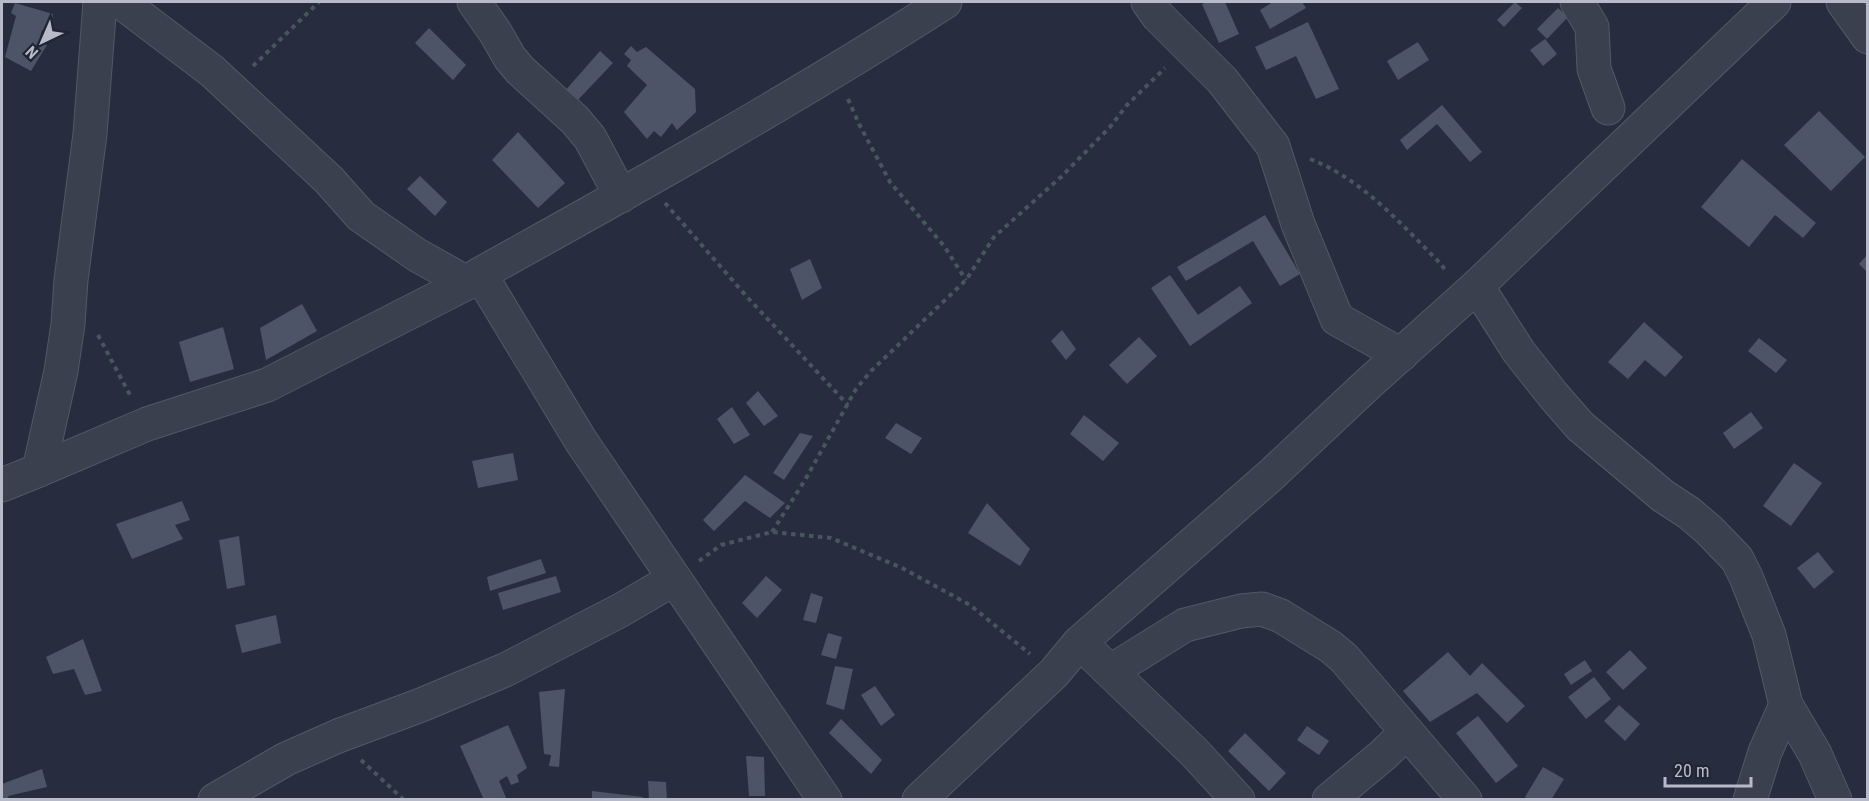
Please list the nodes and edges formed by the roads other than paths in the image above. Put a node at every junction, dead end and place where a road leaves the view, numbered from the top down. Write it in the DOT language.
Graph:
graph roads {
  1 [pos="100,2"];
  2 [pos="121,2"];
  3 [pos="474,2"];
  4 [pos="945,2"];
  5 [pos="1148,2"];
  6 [pos="1577,2"];
  7 [pos="1774,2"];
  8 [pos="1843,2"];
  9 [pos="1868,37"];
  10 [pos="1608,108"];
  11 [pos="634,189"];
  12 [pos="474,279"];
  13 [pos="1472,291"];
  14 [pos="1401,355"];
  15 [pos="39,470"];
  16 [pos="2,484"];
  17 [pos="674,579"];
  18 [pos="1079,644"];
  19 [pos="1111,671"];
  20 [pos="1786,705"];
  21 [pos="1407,732"];
  22 [pos="215,800"];
  23 [pos="825,800"];
  24 [pos="919,800"];
  25 [pos="1238,800"];
  26 [pos="1329,800"];
  27 [pos="1466,800"];
  28 [pos="1750,800"];
  29 [pos="1835,800"];
  1 -- 15 [label="street"];
  2 -- 12 [label="street"];
  3 -- 11 [label="street"];
  4 -- 11 [label="street"];
  5 -- 14 [label="street"];
  6 -- 10 [label="street"];
  7 -- 13 [label="street"];
  8 -- 9 [label="street"];
  11 -- 12 [label="street"];
  12 -- 15 [label="street"];
  12 -- 17 [label="street"];
  13 -- 14 [label="street"];
  13 -- 20 [label="street"];
  14 -- 18 [label="street"];
  15 -- 16 [label="street"];
  17 -- 22 [label="street"];
  17 -- 23 [label="street"];
  18 -- 19 [label="street"];
  18 -- 24 [label="street"];
  19 -- 21 [label="street"];
  19 -- 25 [label="street"];
  20 -- 28 [label="street"];
  20 -- 29 [label="street"];
  21 -- 26 [label="street"];
  21 -- 27 [label="street"];
}
